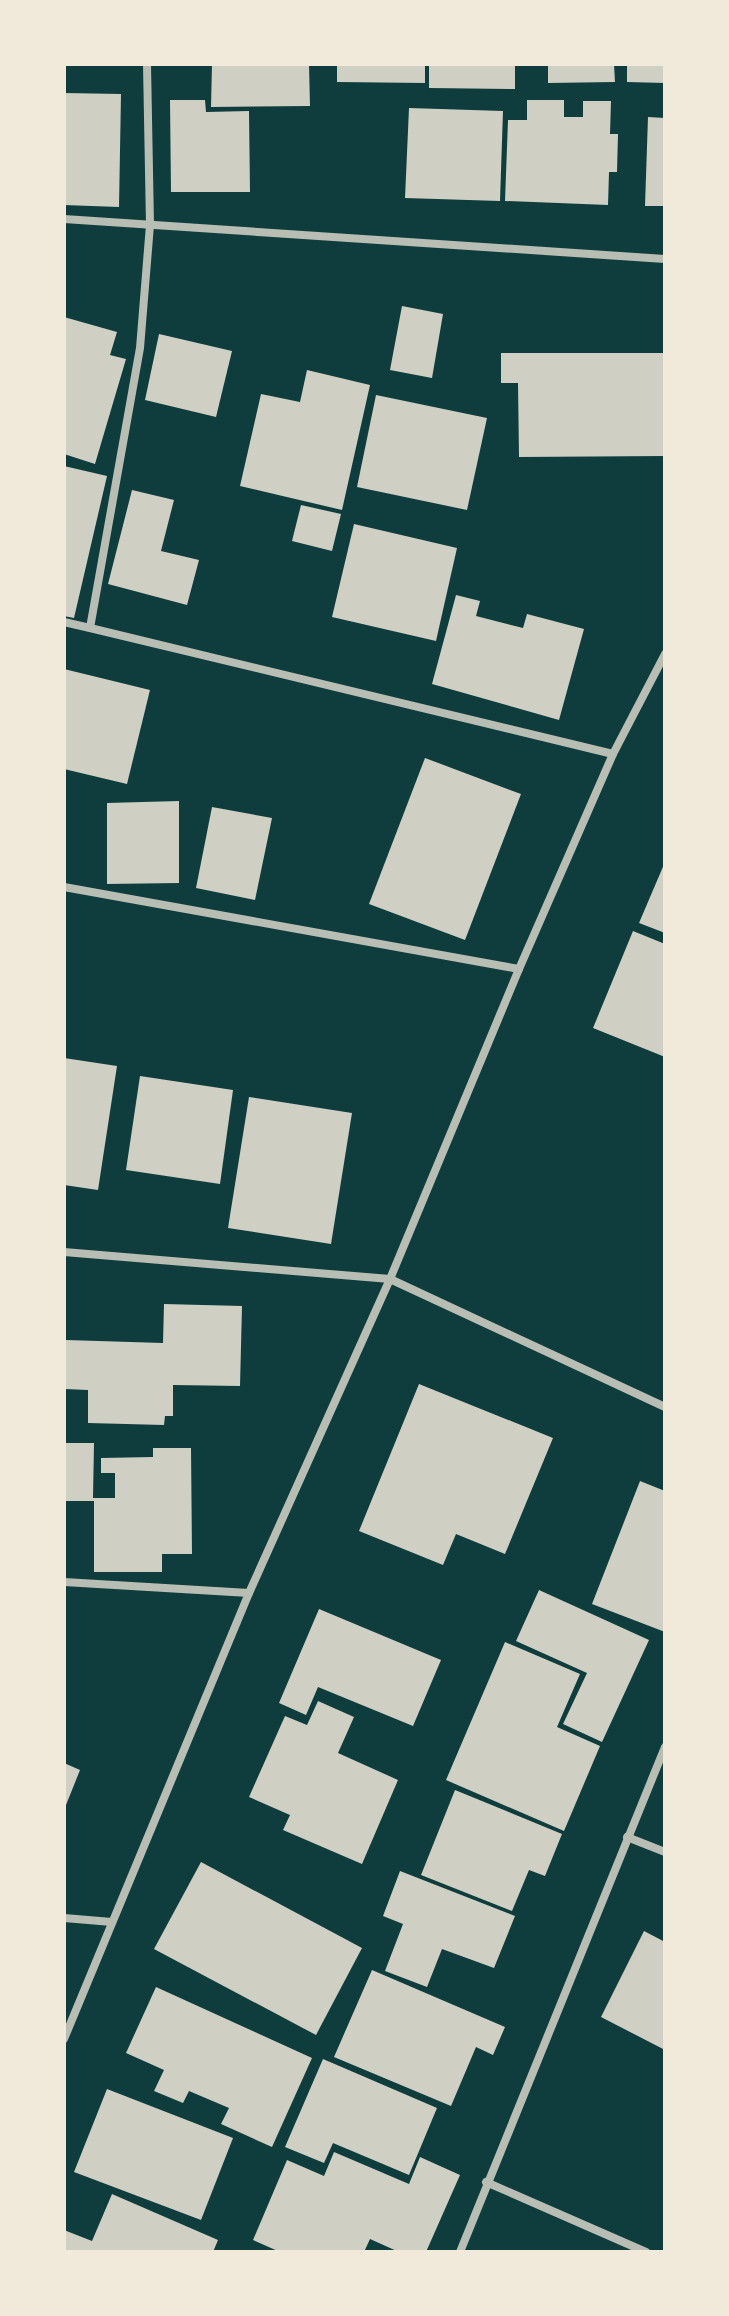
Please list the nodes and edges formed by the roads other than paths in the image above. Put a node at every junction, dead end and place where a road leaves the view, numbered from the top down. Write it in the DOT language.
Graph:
graph roads {
  1 [pos="147,64"];
  2 [pos="64,219"];
  3 [pos="150,225"];
  4 [pos="665,259"];
  5 [pos="64,622"];
  6 [pos="90,628"];
  7 [pos="665,654"];
  8 [pos="613,754"];
  9 [pos="64,887"];
  10 [pos="519,969"];
  11 [pos="64,1252"];
  12 [pos="390,1279"];
  13 [pos="665,1407"];
  14 [pos="64,1582"];
  15 [pos="249,1593"];
  16 [pos="665,1747"];
  17 [pos="627,1837"];
  18 [pos="665,1852"];
  19 [pos="64,1918"];
  20 [pos="112,1922"];
  21 [pos="64,2039"];
  22 [pos="486,2182"];
  23 [pos="460,2252"];
  24 [pos="646,2252"];
  1 -- 3 [label="street"];
  2 -- 3 [label="street"];
  3 -- 4 [label="street"];
  3 -- 6 [label="street"];
  5 -- 6 [label="street"];
  6 -- 8 [label="street"];
  7 -- 8 [label="street"];
  8 -- 10 [label="street"];
  9 -- 10 [label="street"];
  10 -- 12 [label="street"];
  11 -- 12 [label="street"];
  12 -- 13 [label="street"];
  12 -- 15 [label="street"];
  14 -- 15 [label="street"];
  15 -- 20 [label="street"];
  16 -- 17 [label="street"];
  17 -- 18 [label="street"];
  17 -- 22 [label="street"];
  19 -- 20 [label="street"];
  20 -- 21 [label="street"];
  22 -- 23 [label="street"];
  22 -- 24 [label="street"];
}
